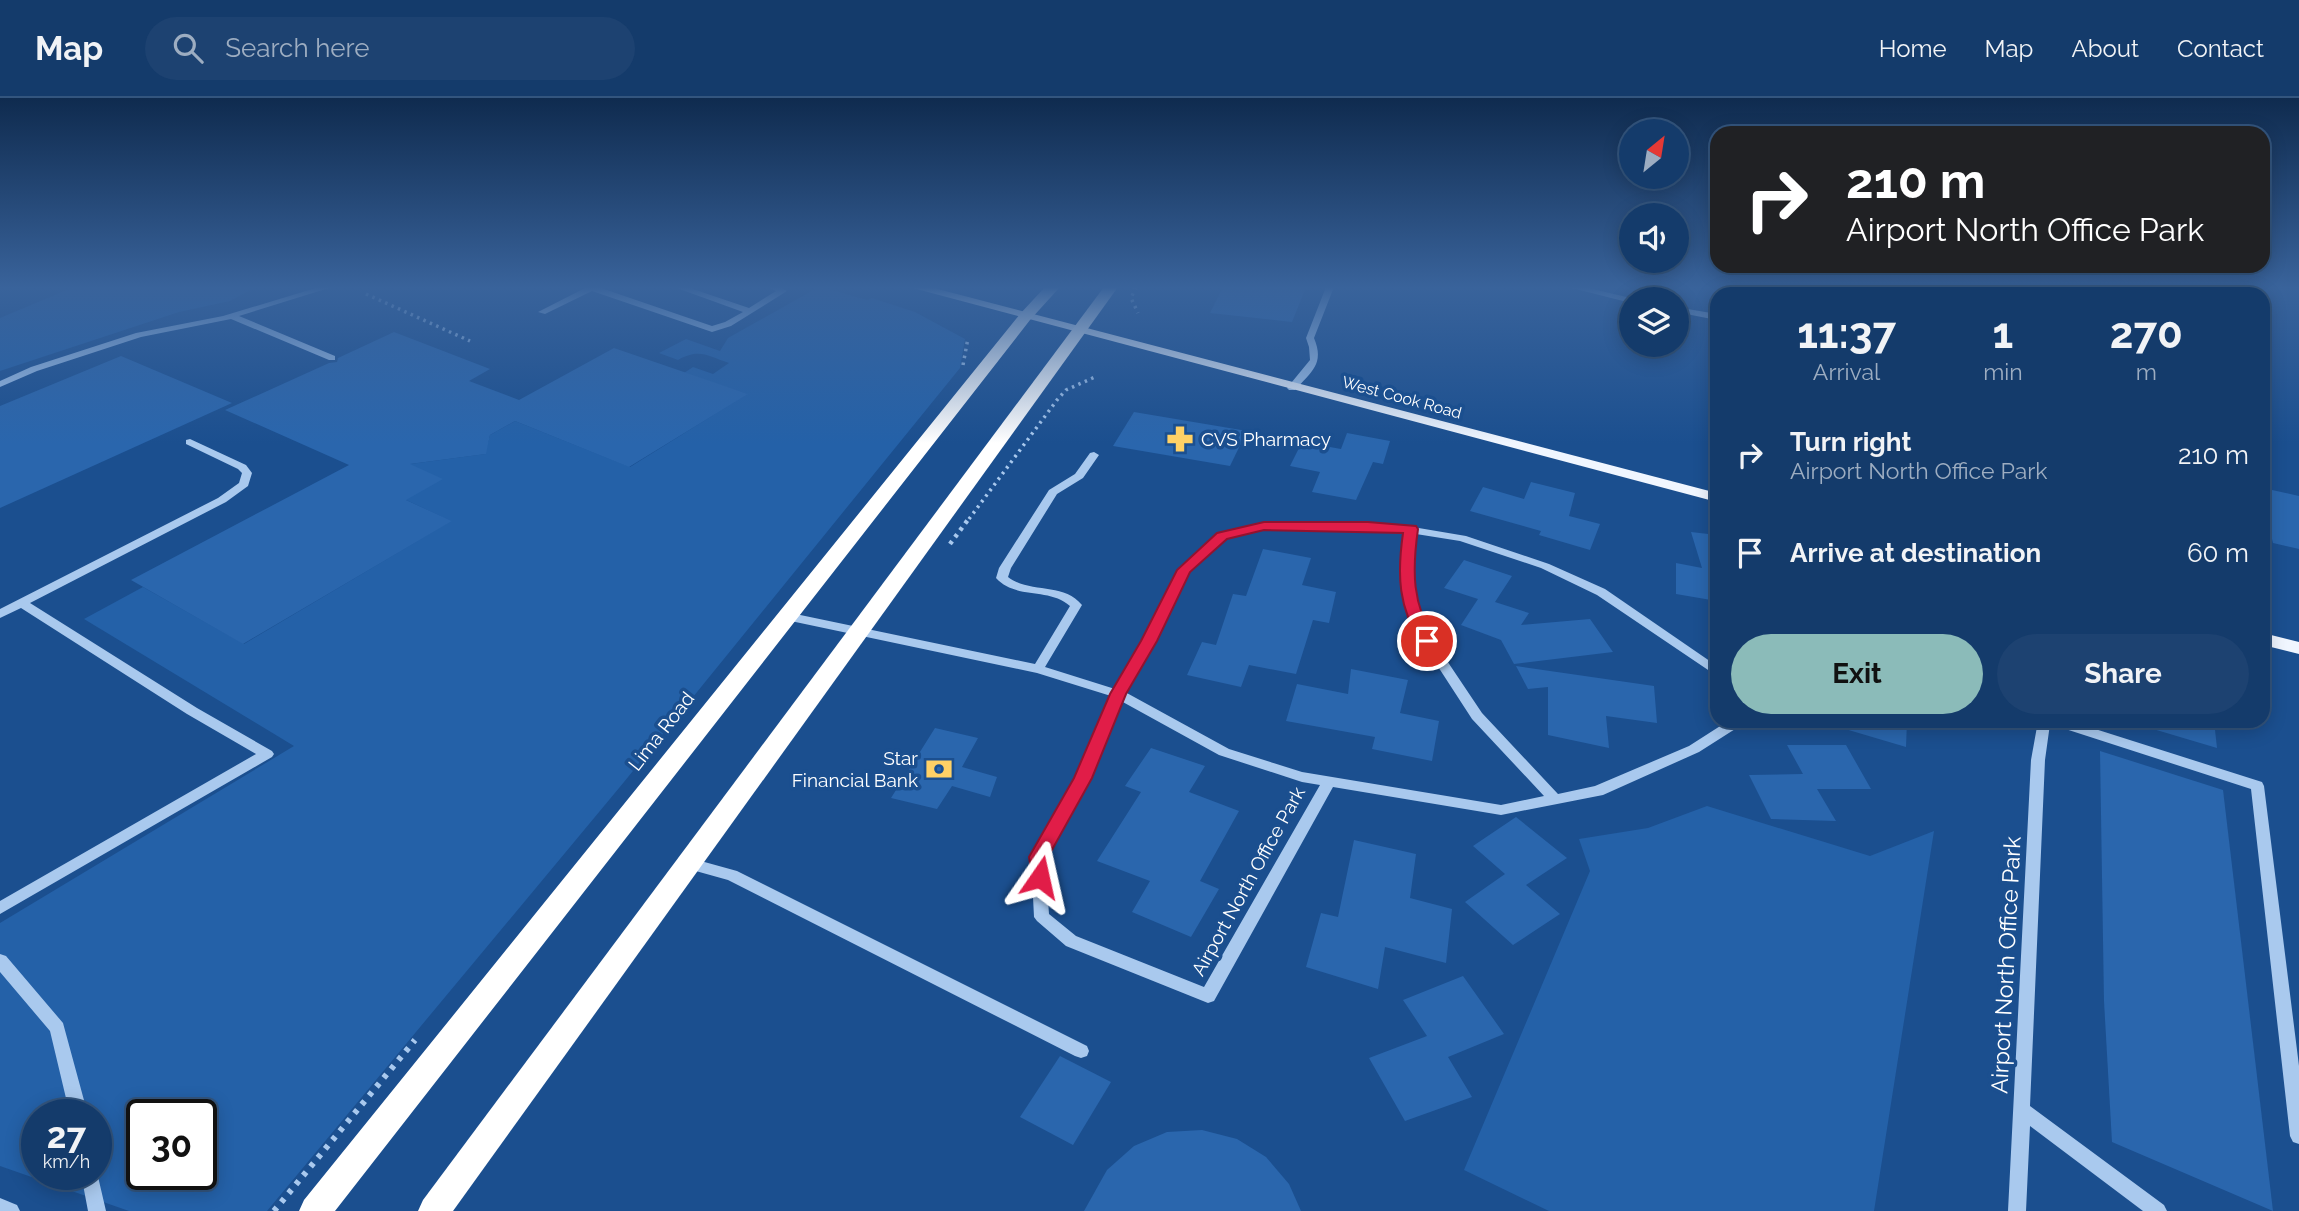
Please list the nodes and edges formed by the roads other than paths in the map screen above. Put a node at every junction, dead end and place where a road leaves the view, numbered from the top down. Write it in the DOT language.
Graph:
graph roads {
  1 [pos="127,339"];
  2 [pos="286,339"];
  3 [pos="1007,339"];
  4 [pos="1073,339"];
  5 [pos="1109,339"];
  6 [pos="1310,339"];
  7 [pos="332,358"];
  8 [pos="0,384"];
  9 [pos="1292,388"];
  10 [pos="190,442"];
  11 [pos="1094,455"];
  12 [pos="1710,496"];
  13 [pos="1411,529"];
  14 [pos="21,603"];
  15 [pos="0,614"];
  16 [pos="786,616"];
  17 [pos="858,630"];
  18 [pos="2270,641"];
  19 [pos="2299,648"];
  20 [pos="1710,666"];
  21 [pos="1038,668"];
  22 [pos="1118,694"];
  23 [pos="1727,728"];
  24 [pos="2042,728"];
  25 [pos="2077,728"];
  26 [pos="1329,782"];
  27 [pos="1555,799"];
  28 [pos="690,864"];
  29 [pos="0,908"];
  30 [pos="0,961"];
  31 [pos="1081,1051"];
  32 [pos="75,1099"];
  33 [pos="2022,1110"];
  34 [pos="2299,1136"];
  35 [pos="93,1190"];
  36 [pos="0,1207"];
  37 [pos="10,1211"];
  38 [pos="97,1211"];
  39 [pos="315,1211"];
  40 [pos="434,1211"];
  41 [pos="2017,1211"];
  42 [pos="2158,1211"];
  1 -- 8 [label="street"];
  2 -- 7 [label="street"];
  3 -- 16 [label="highway, Lima Road"];
  4 -- 17 [label="highway"];
  5 -- 9 [label="main road, West Cook Road"];
  6 -- 9 [label="street"];
  9 -- 12 [label="main road, West Cook Road"];
  10 -- 14 [label="street"];
  11 -- 21 [label="street"];
  13 -- 20 [label="street, Airport North Office Park"];
  13 -- 22 [label="street, Airport North Office Park"];
  13 -- 27 [label="street"];
  14 -- 15 [label="street"];
  14 -- 29 [label="street"];
  16 -- 17 [label="street, Airport North Office Park"];
  16 -- 39 [label="highway, Lima Road"];
  17 -- 21 [label="street, Airport North Office Park"];
  17 -- 28 [label="highway"];
  18 -- 19 [label="main road"];
  21 -- 22 [label="street, Airport North Office Park"];
  22 -- 26 [label="street, Airport North Office Park"];
  22 -- 26 [label="street, Airport North Office Park"];
  23 -- 27 [label="street, Airport North Office Park"];
  24 -- 33 [label="street, Airport North Office Park"];
  25 -- 34 [label="street"];
  26 -- 27 [label="street, Airport North Office Park"];
  28 -- 31 [label="street"];
  28 -- 40 [label="highway"];
  30 -- 32 [label="street"];
  33 -- 41 [label="street, Airport North Office Park"];
  33 -- 42 [label="street"];
  35 -- 38 [label="street"];
  36 -- 37 [label="street"];
}
